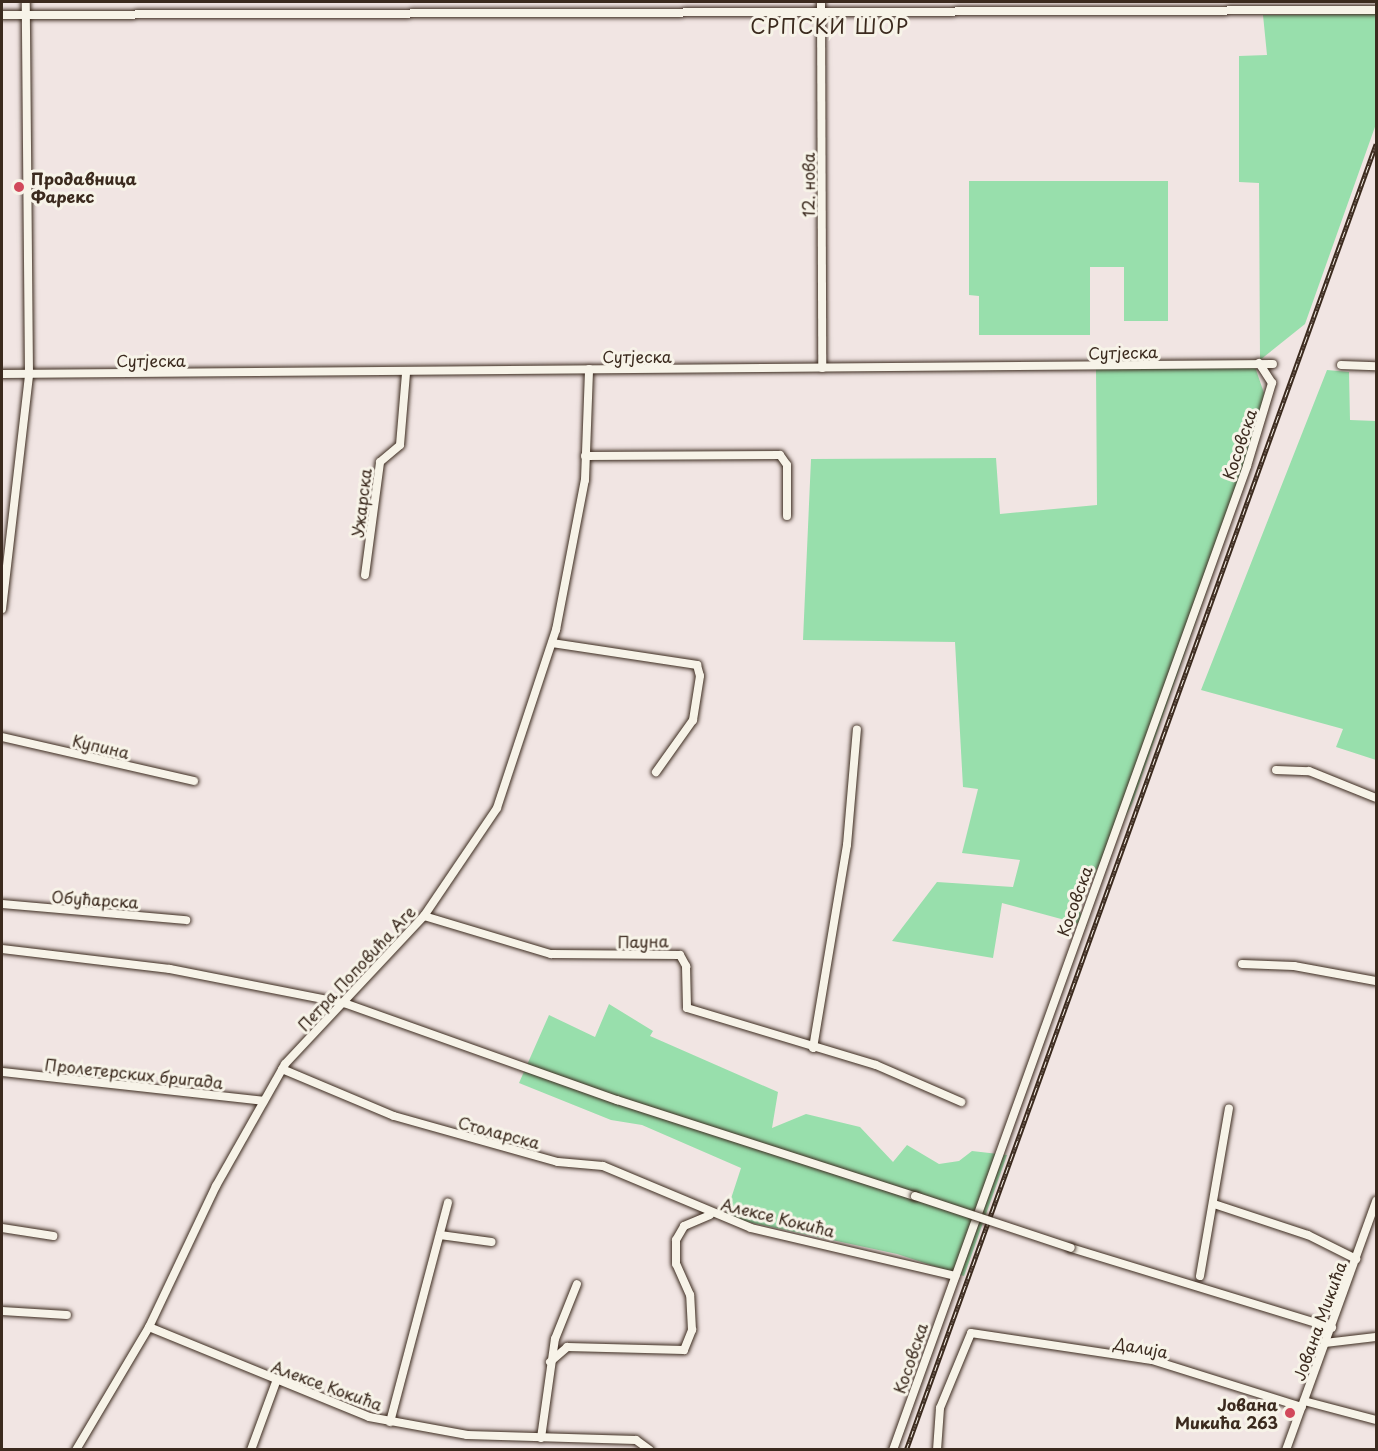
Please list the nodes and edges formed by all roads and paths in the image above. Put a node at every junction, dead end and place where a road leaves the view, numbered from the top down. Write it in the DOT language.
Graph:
graph roads {
  1 [pos="26,2"];
  2 [pos="821,2"];
  3 [pos="1377,10"];
  4 [pos="26,14"];
  5 [pos="821,14"];
  6 [pos="2,15"];
  7 [pos="1258,363"];
  8 [pos="1273,364"];
  9 [pos="1341,365"];
  10 [pos="1377,366"];
  11 [pos="822,368"];
  12 [pos="589,369"];
  13 [pos="406,373"];
  14 [pos="2,375"];
  15 [pos="29,375"];
  16 [pos="585,456"];
  17 [pos="787,516"];
  18 [pos="365,575"];
  19 [pos="2,609"];
  20 [pos="552,643"];
  21 [pos="857,729"];
  22 [pos="2,737"];
  23 [pos="1276,770"];
  24 [pos="656,772"];
  25 [pos="194,781"];
  26 [pos="1377,798"];
  27 [pos="2,904"];
  28 [pos="424,916"];
  29 [pos="186,921"];
  30 [pos="2,949"];
  31 [pos="1242,964"];
  32 [pos="1377,981"];
  33 [pos="344,1003"];
  34 [pos="813,1048"];
  35 [pos="282,1069"];
  36 [pos="2,1072"];
  37 [pos="263,1101"];
  38 [pos="961,1102"];
  39 [pos="1229,1108"];
  40 [pos="1377,1201"];
  41 [pos="448,1203"];
  42 [pos="1214,1204"];
  43 [pos="710,1215"];
  44 [pos="2,1228"];
  45 [pos="440,1235"];
  46 [pos="53,1236"];
  47 [pos="492,1242"];
  48 [pos="1356,1259"];
  49 [pos="955,1276"];
  50 [pos="1200,1276"];
  51 [pos="577,1284"];
  52 [pos="2,1311"];
  53 [pos="67,1315"];
  54 [pos="149,1326"];
  55 [pos="1332,1328"];
  56 [pos="1377,1337"];
  57 [pos="1325,1343"];
  58 [pos="550,1362"];
  59 [pos="276,1382"];
  60 [pos="1303,1404"];
  61 [pos="1377,1420"];
  62 [pos="390,1422"];
  63 [pos="541,1438"];
  64 [pos="76,1449"];
  65 [pos="251,1449"];
  66 [pos="650,1449"];
  67 [pos="893,1449"];
  68 [pos="938,1449"];
  69 [pos="1286,1449"];
  1 -- 4 [label="street"];
  2 -- 5 [label="street, 12. нова"];
  3 -- 5 [label="street"];
  4 -- 5 [label="street"];
  4 -- 6 [label="street"];
  4 -- 15 [label="street"];
  5 -- 11 [label="street, 12. нова"];
  7 -- 8 [label="street, Сутјеска"];
  7 -- 11 [label="street, Сутјеска"];
  7 -- 49 [label="street, Косовска"];
  9 -- 10 [label="street"];
  11 -- 12 [label="street, Сутјеска"];
  12 -- 13 [label="street, Сутјеска"];
  12 -- 16 [label="street, Петра Поповића Аге"];
  13 -- 15 [label="street, Сутјеска"];
  13 -- 18 [label="street, Ужарска"];
  14 -- 15 [label="street, Сутјеска"];
  15 -- 19 [label="street"];
  16 -- 17 [label="street"];
  16 -- 20 [label="street, Петра Поповића Аге"];
  20 -- 24 [label="street"];
  20 -- 28 [label="street, Петра Поповића Аге"];
  21 -- 34 [label="street"];
  22 -- 25 [label="street, Купина"];
  23 -- 26 [label="street"];
  27 -- 29 [label="street, Обућарска"];
  28 -- 33 [label="street, Петра Поповића Аге"];
  28 -- 34 [label="street, Пауна"];
  30 -- 33 [label="street"];
  31 -- 32 [label="street"];
  33 -- 35 [label="street, Петра Поповића Аге"];
  33 -- 55 [label="street, bridge"];
  34 -- 38 [label="street, Пауна"];
  35 -- 37 [label="street, Петра Поповића Аге"];
  35 -- 43 [label="street, Столарска"];
  36 -- 37 [label="street, Пролетерских бригада"];
  37 -- 54 [label="street, Петра Поповића Аге"];
  39 -- 42 [label="street"];
  40 -- 48 [label="street, Јована Микића"];
  41 -- 45 [label="street"];
  42 -- 48 [label="street"];
  42 -- 50 [label="street"];
  43 -- 49 [label="street, Алексе Кокића"];
  43 -- 58 [label="street, Алексе Кокића"];
  44 -- 46 [label="street"];
  45 -- 47 [label="street"];
  45 -- 62 [label="street"];
  48 -- 55 [label="street, Јована Микића"];
  49 -- 67 [label="street, Косовска"];
  51 -- 58 [label="street"];
  52 -- 53 [label="street"];
  54 -- 59 [label="street, Алексе Кокића"];
  54 -- 64 [label="street, Петра Поповића Аге"];
  55 -- 57 [label="street, Јована Микића"];
  56 -- 57 [label="street"];
  57 -- 60 [label="street, Јована Микића"];
  58 -- 63 [label="street"];
  59 -- 62 [label="street, Алексе Кокића"];
  59 -- 65 [label="street"];
  60 -- 61 [label="street, Далија"];
  60 -- 68 [label="street, Далија"];
  60 -- 69 [label="street, Јована Микића"];
  62 -- 63 [label="street, Алексе Кокића"];
  63 -- 66 [label="street, Алексе Кокића"];
}
